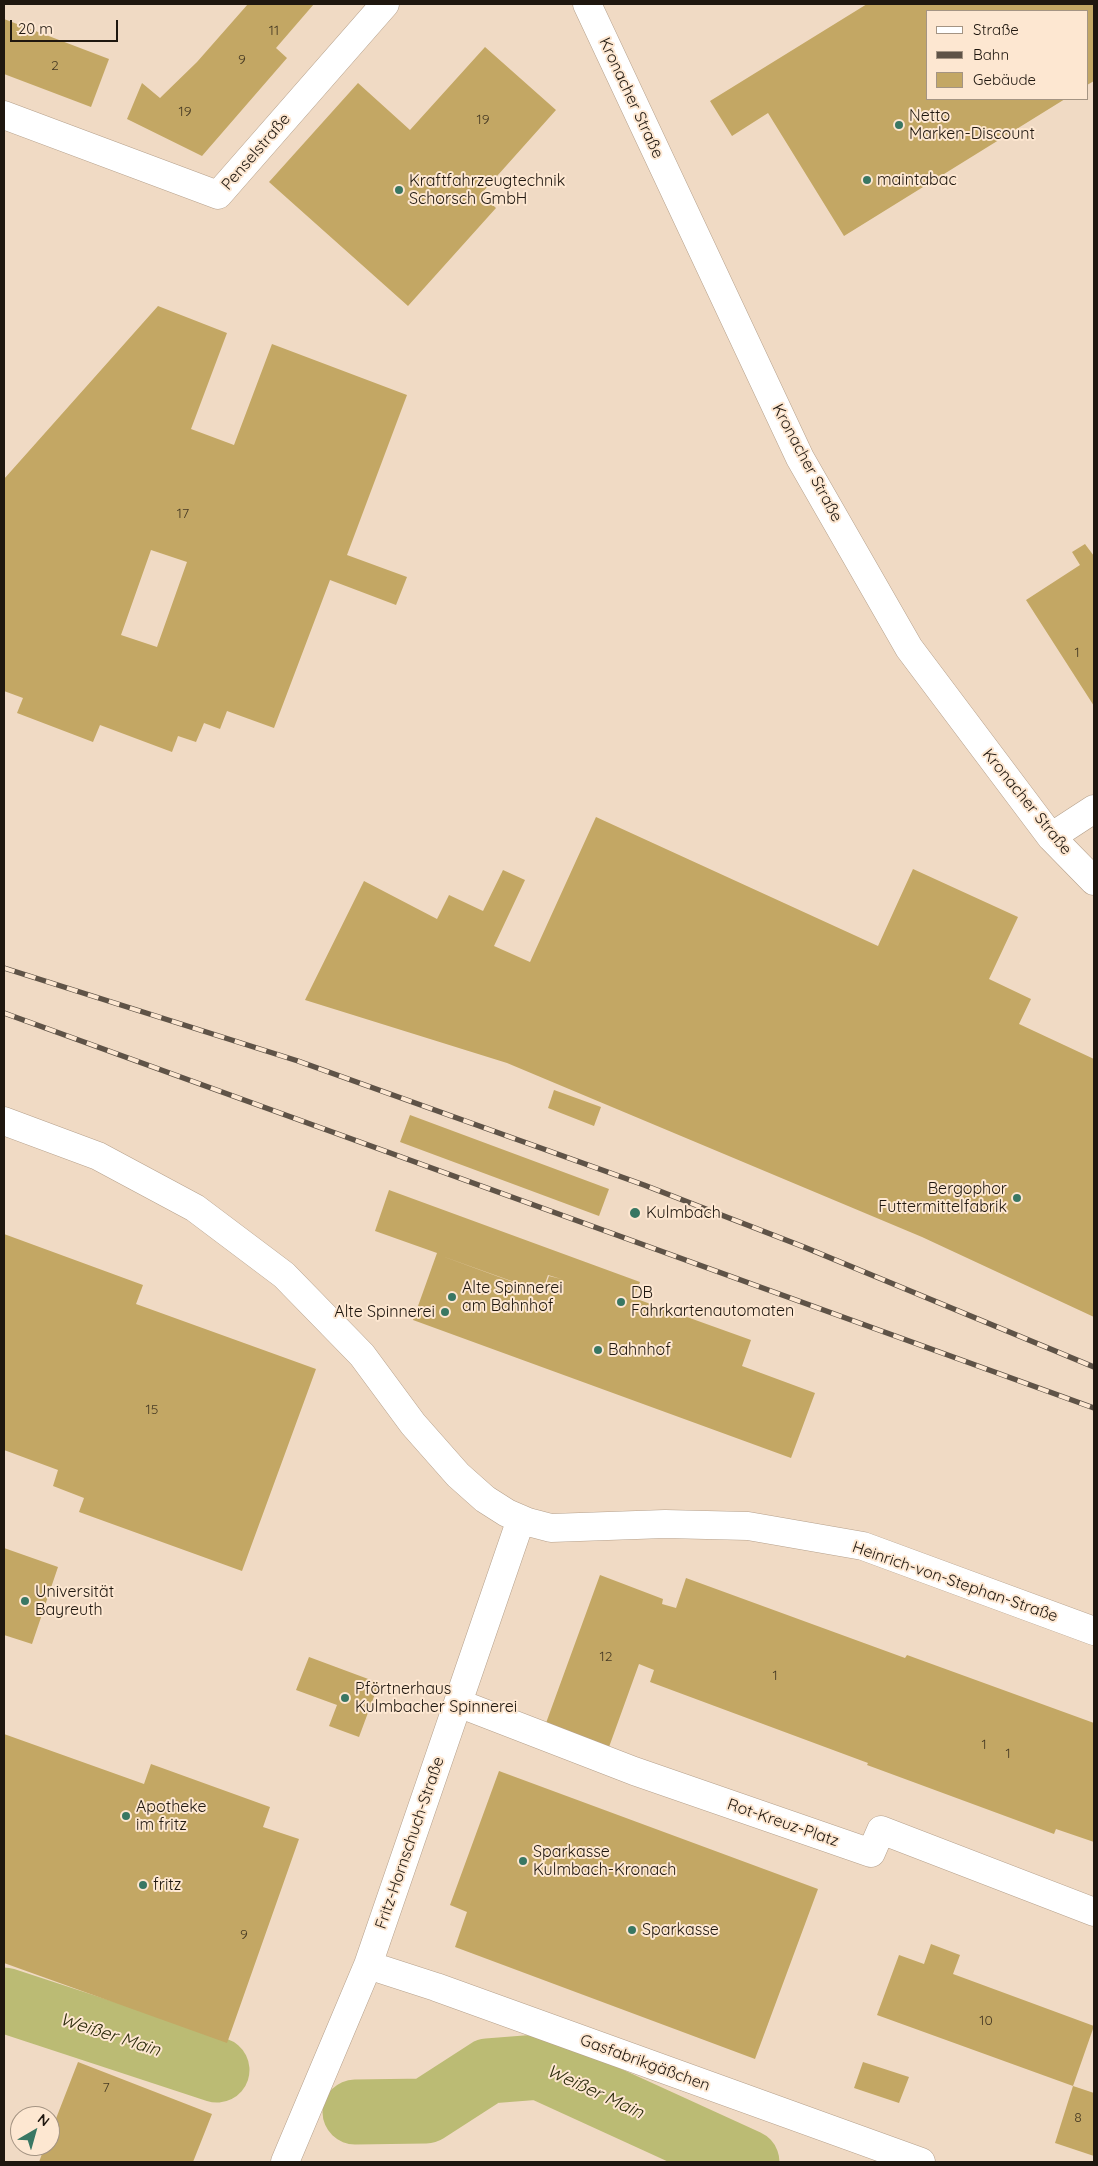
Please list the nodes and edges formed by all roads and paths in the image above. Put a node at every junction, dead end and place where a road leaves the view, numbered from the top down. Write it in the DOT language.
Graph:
graph roads {
  1 [pos="385,4"];
  2 [pos="587,4"];
  3 [pos="4,115"];
  4 [pos="1094,809"];
  5 [pos="1051,837"];
  6 [pos="1094,881"];
  7 [pos="4,1121"];
  8 [pos="521,1519"];
  9 [pos="1094,1631"];
  10 [pos="458,1703"];
  11 [pos="1094,1912"];
  12 [pos="368,1965"];
  13 [pos="286,2162"];
  14 [pos="921,2162"];
  1 -- 3 [label="street, Penselstraße"];
  2 -- 5 [label="street, Kronacher Straße"];
  4 -- 5 [label="street"];
  5 -- 6 [label="street, Kronacher Straße"];
  7 -- 8 [label="street, Heinrich-von-Stephan-Straße"];
  8 -- 9 [label="street, Heinrich-von-Stephan-Straße"];
  8 -- 10 [label="street, Fritz-Hornschuch-Straße"];
  10 -- 11 [label="street, Rot-Kreuz-Platz"];
  10 -- 12 [label="street, Fritz-Hornschuch-Straße"];
  12 -- 13 [label="street, Fritz-Hornschuch-Straße"];
  12 -- 14 [label="street, Gasfabrikgäßchen"];
}
